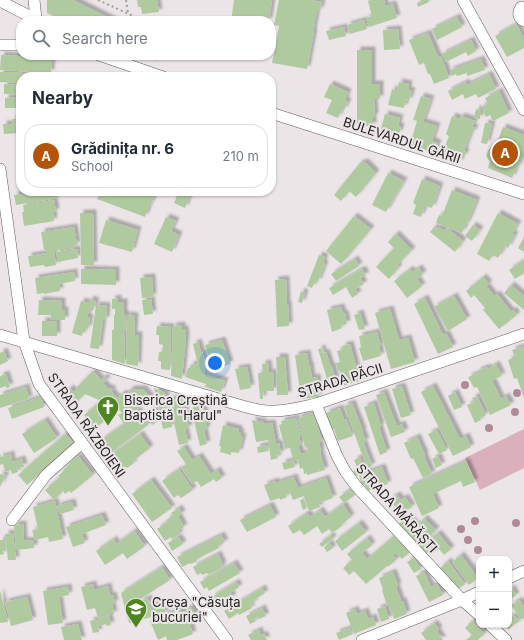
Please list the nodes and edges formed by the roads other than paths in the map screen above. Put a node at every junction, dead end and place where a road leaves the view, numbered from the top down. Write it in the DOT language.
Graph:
graph roads {
  1 [pos="34,0"];
  2 [pos="463,0"];
  3 [pos="0,1"];
  4 [pos="521,5"];
  5 [pos="29,16"];
  6 [pos="36,16"];
  7 [pos="524,21"];
  8 [pos="0,45"];
  9 [pos="16,45"];
  10 [pos="114,60"];
  11 [pos="149,72"];
  12 [pos="524,110"];
  13 [pos="276,115"];
  14 [pos="0,169"];
  15 [pos="524,194"];
  16 [pos="524,334"];
  17 [pos="0,335"];
  18 [pos="24,342"];
  19 [pos="316,404"];
  20 [pos="82,443"];
  21 [pos="12,520"];
  22 [pos="524,571"];
  23 [pos="512,577"];
  24 [pos="476,593"];
  25 [pos="462,600"];
  26 [pos="476,612"];
  27 [pos="493,628"];
  28 [pos="227,640"];
  29 [pos="362,640"];
  30 [pos="506,640"];
  1 -- 6 [label="street"];
  2 -- 12 [label="street"];
  3 -- 5 [label="street"];
  4 -- 7 [label="street"];
  8 -- 9 [label="street"];
  10 -- 11 [label="street"];
  13 -- 15 [label="street, BULEVARDUL GĂRII"];
  14 -- 18 [label="street, STRADA RĂZBOIENI"];
  16 -- 19 [label="street, STRADA PĂCII"];
  17 -- 18 [label="street, STRADA PĂCII"];
  18 -- 19 [label="street, STRADA PĂCII"];
  18 -- 20 [label="street, STRADA RĂZBOIENI"];
  19 -- 25 [label="street, STRADA MĂRĂȘTI"];
  20 -- 21 [label="street"];
  20 -- 28 [label="street, STRADA RĂZBOIENI"];
  22 -- 23 [label="street"];
  24 -- 25 [label="street"];
  25 -- 26 [label="street, STRADA MĂRĂȘTI"];
  25 -- 29 [label="street"];
  27 -- 30 [label="street"];
}
